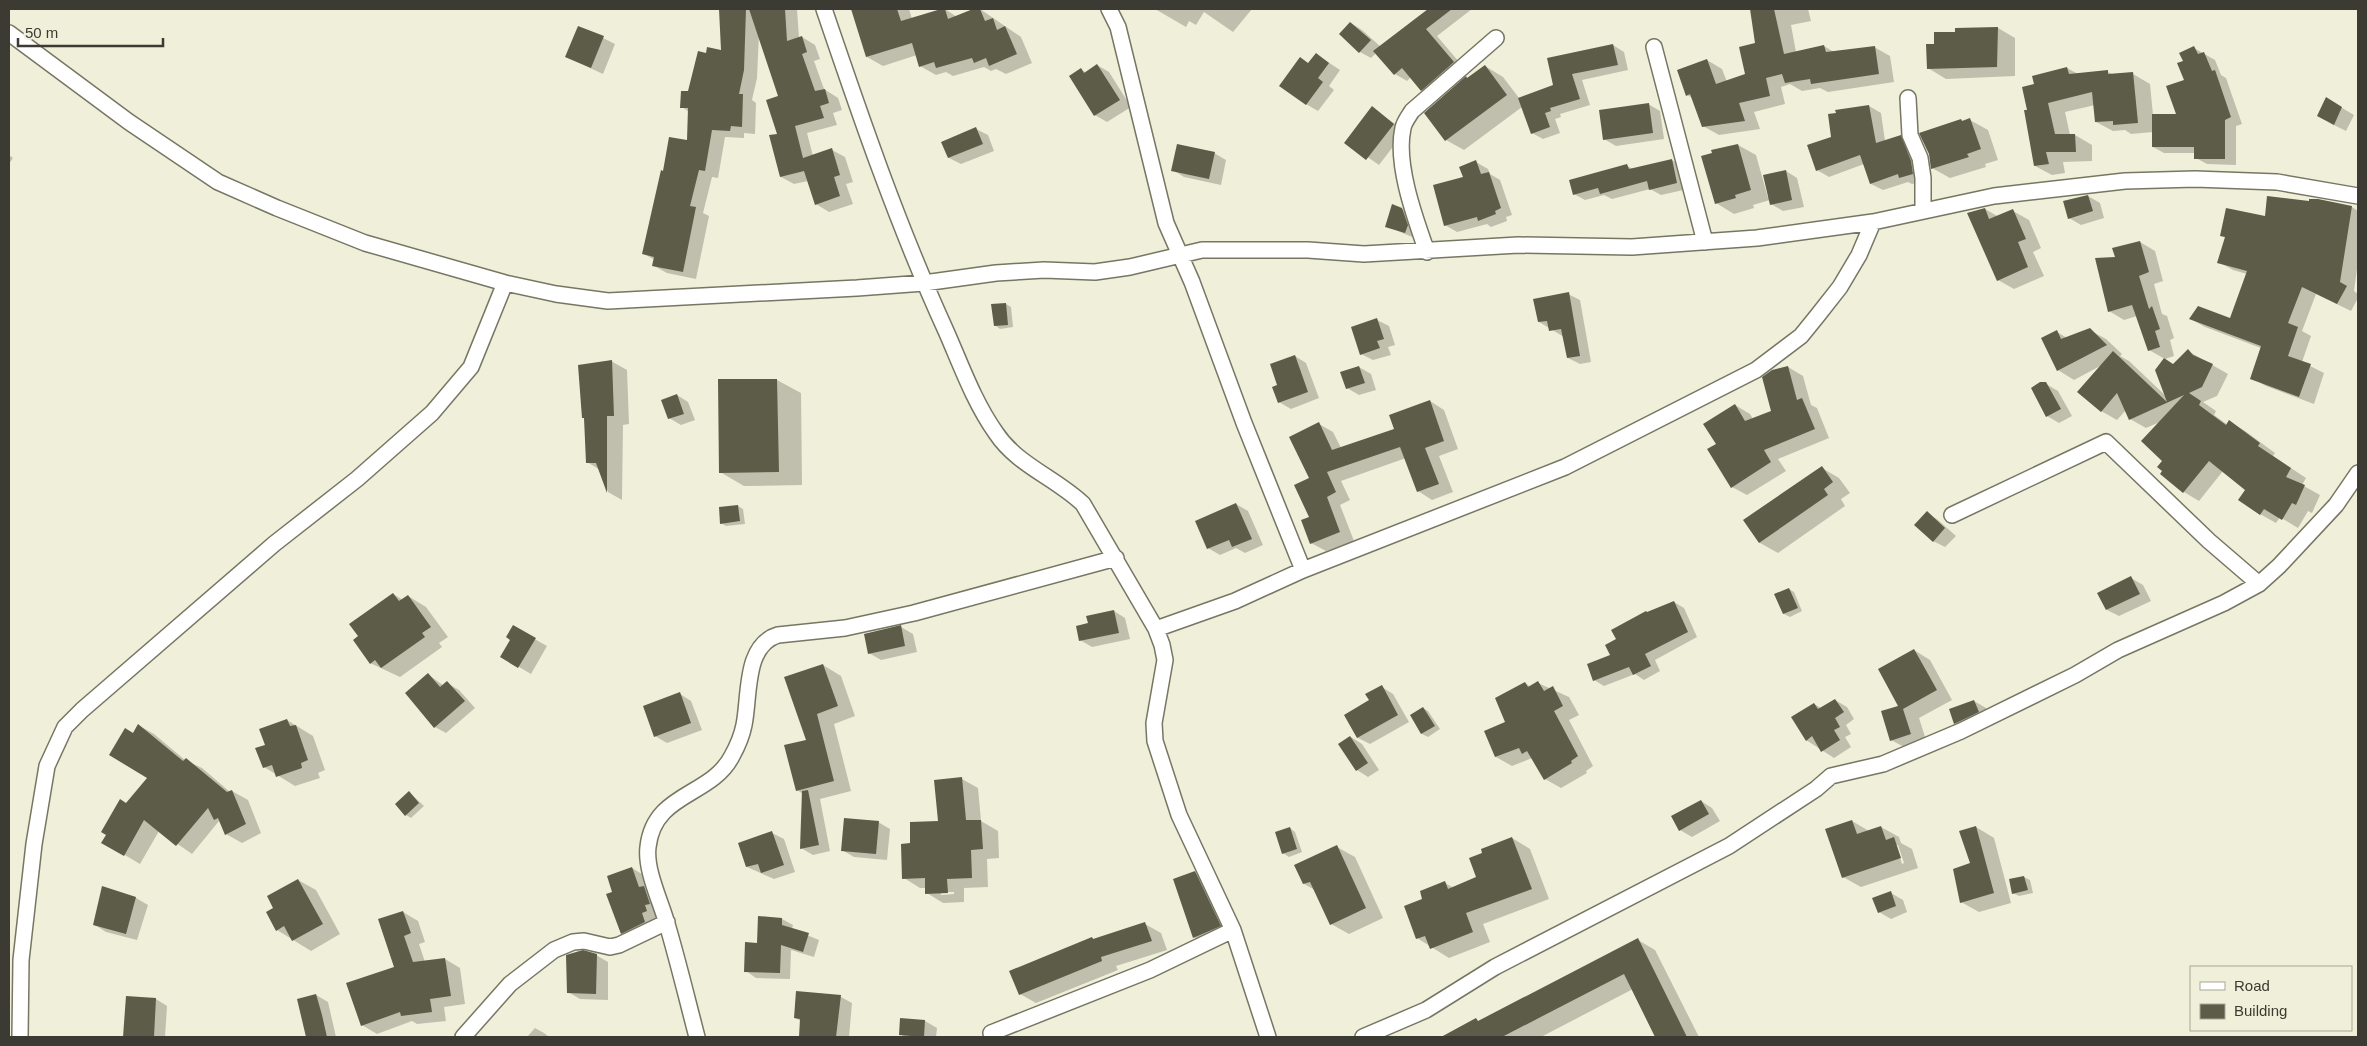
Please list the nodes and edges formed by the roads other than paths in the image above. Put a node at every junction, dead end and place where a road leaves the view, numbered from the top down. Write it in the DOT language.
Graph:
graph roads {
  1 [pos="824,9"];
  2 [pos="1109,9"];
  3 [pos="9,33"];
  4 [pos="1496,38"];
  5 [pos="1654,47"];
  6 [pos="1908,98"];
  7 [pos="2358,196"];
  8 [pos="1923,211"];
  9 [pos="1873,222"];
  10 [pos="1705,242"];
  11 [pos="1427,252"];
  12 [pos="1180,254"];
  13 [pos="505,283"];
  14 [pos="924,283"];
  15 [pos="2358,473"];
  16 [pos="1952,515"];
  17 [pos="1116,558"];
  18 [pos="1303,570"];
  19 [pos="2259,584"];
  20 [pos="1156,629"];
  21 [pos="667,922"];
  22 [pos="1233,930"];
  23 [pos="992,1033"];
  24 [pos="20,1037"];
  25 [pos="463,1037"];
  26 [pos="697,1037"];
  27 [pos="1268,1037"];
  28 [pos="1363,1037"];
  1 -- 14 [label="street"];
  2 -- 12 [label="street"];
  3 -- 13 [label="street"];
  4 -- 11 [label="street"];
  5 -- 10 [label="street"];
  6 -- 8 [label="street"];
  7 -- 8 [label="street"];
  8 -- 9 [label="street"];
  9 -- 10 [label="street"];
  9 -- 18 [label="street"];
  10 -- 11 [label="street"];
  11 -- 12 [label="street"];
  12 -- 14 [label="street"];
  12 -- 18 [label="street"];
  13 -- 14 [label="street"];
  13 -- 24 [label="street"];
  14 -- 17 [label="street"];
  15 -- 19 [label="street"];
  16 -- 19 [label="street"];
  17 -- 20 [label="street"];
  17 -- 21 [label="street"];
  18 -- 20 [label="street"];
  19 -- 28 [label="street"];
  20 -- 22 [label="street"];
  21 -- 25 [label="street"];
  21 -- 26 [label="street"];
  22 -- 23 [label="street"];
  22 -- 27 [label="street"];
}
